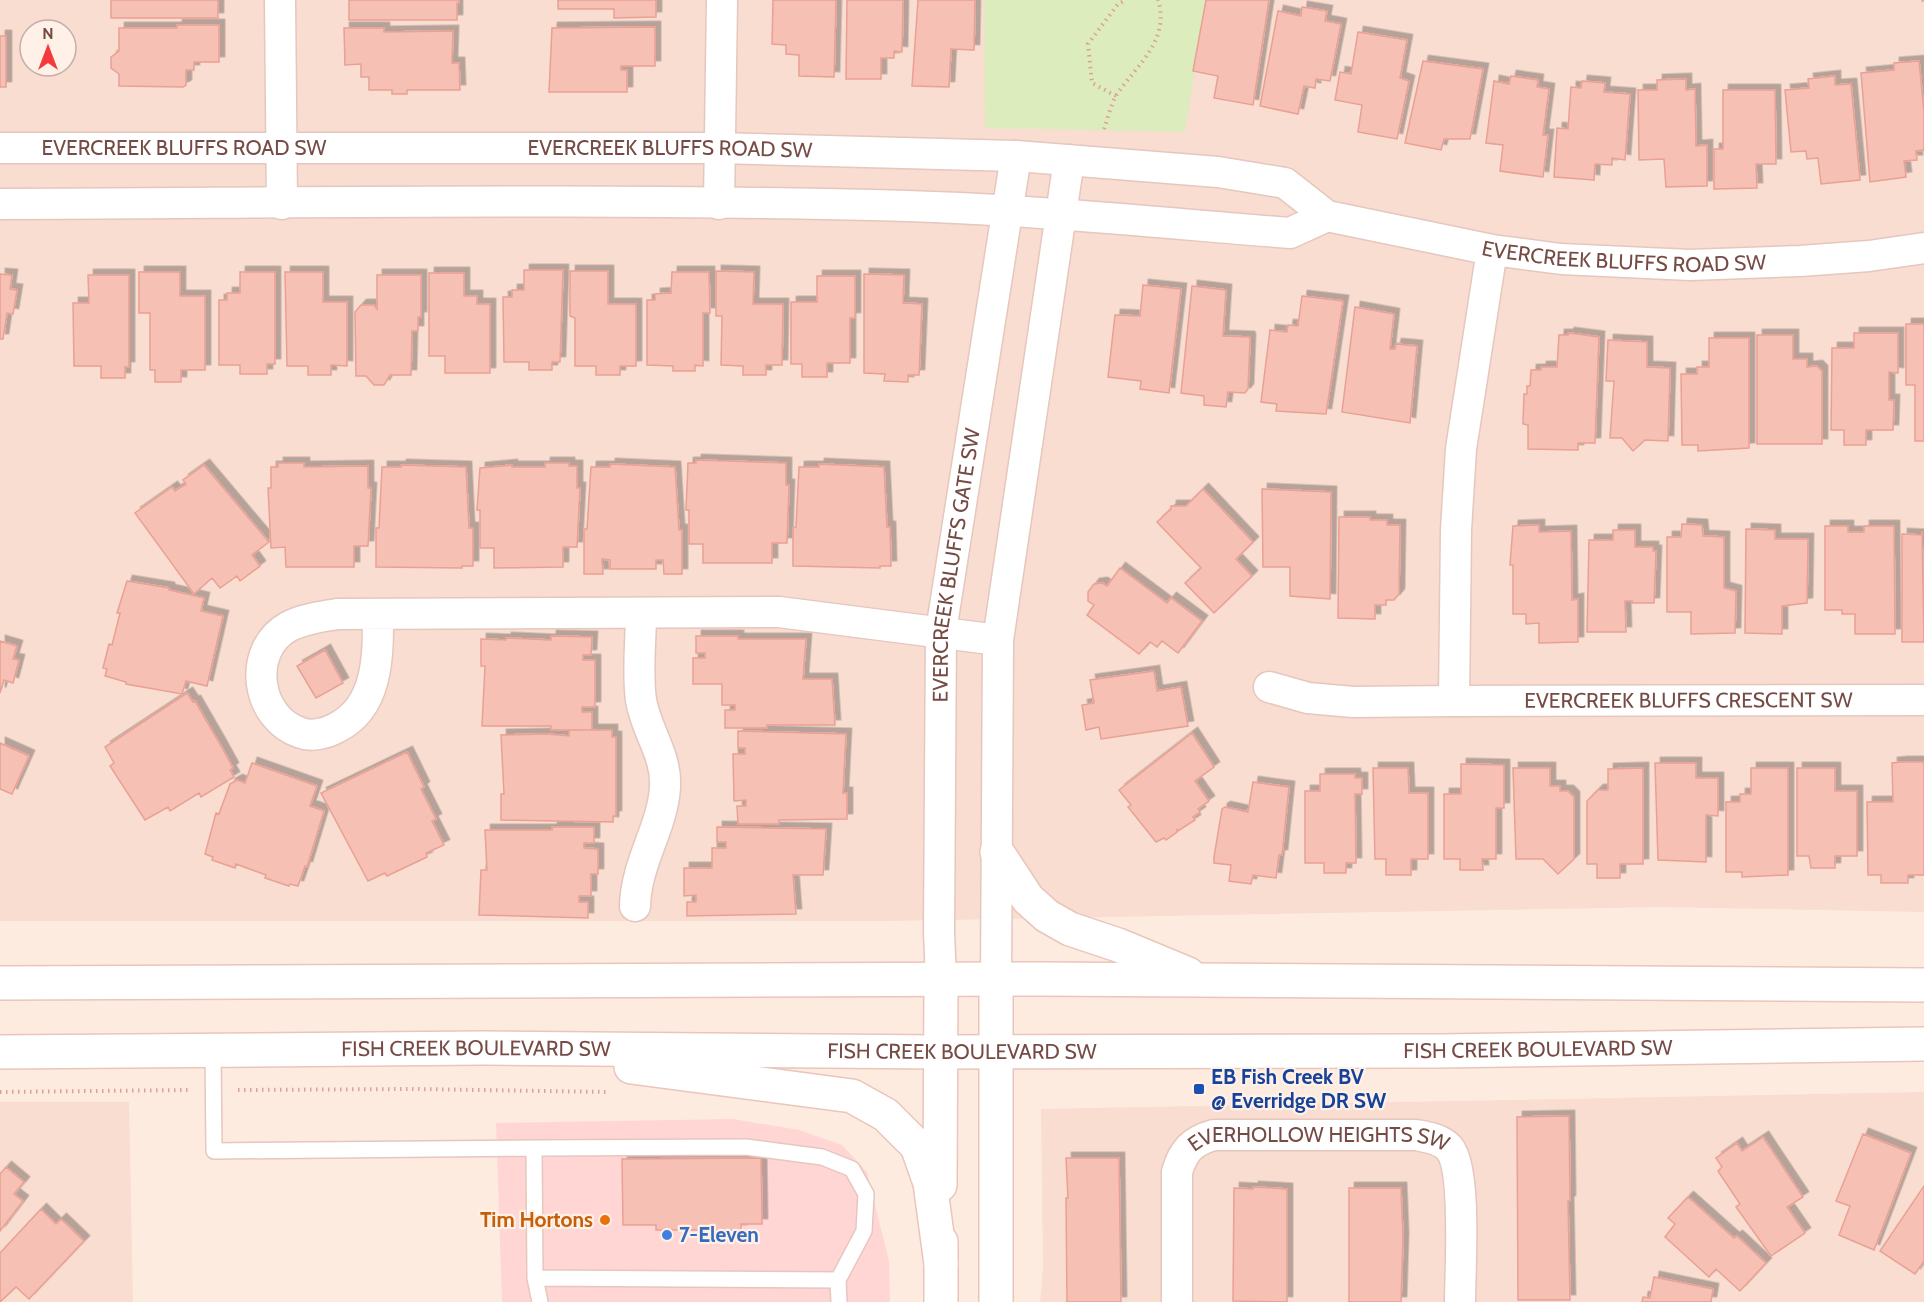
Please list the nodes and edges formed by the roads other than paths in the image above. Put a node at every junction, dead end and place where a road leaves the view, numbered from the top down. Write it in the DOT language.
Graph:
graph roads {
  1 [pos="280,0"];
  2 [pos="722,0"];
  3 [pos="0,148"];
  4 [pos="283,148"];
  5 [pos="719,148"];
  6 [pos="1016,156"];
  7 [pos="1070,160"];
  8 [pos="0,204"];
  9 [pos="282,204"];
  10 [pos="719,204"];
  11 [pos="1007,210"];
  12 [pos="1061,214"];
  13 [pos="1327,216"];
  14 [pos="1924,248"];
  15 [pos="1492,250"];
  16 [pos="641,613"];
  17 [pos="378,614"];
  18 [pos="941,631"];
  19 [pos="998,640"];
  20 [pos="1269,687"];
  21 [pos="1924,700"];
  22 [pos="1454,701"];
  23 [pos="997,852"];
  24 [pos="635,906"];
  25 [pos="996,979"];
  26 [pos="941,980"];
  27 [pos="1204,980"];
  28 [pos="0,983"];
  29 [pos="1924,985"];
  30 [pos="1924,1044"];
  31 [pos="483,1048"];
  32 [pos="0,1052"];
  33 [pos="213,1052"];
  34 [pos="941,1052"];
  35 [pos="996,1052"];
  36 [pos="534,1148"];
  37 [pos="941,1264"];
  38 [pos="535,1278"];
  39 [pos="838,1280"];
  40 [pos="540,1302"];
  41 [pos="839,1302"];
  42 [pos="941,1302"];
  43 [pos="996,1302"];
  44 [pos="1177,1302"];
  45 [pos="1460,1302"];
  1 -- 4 [label="street"];
  2 -- 5 [label="street"];
  3 -- 4 [label="street, EVERCREEK BLUFFS ROAD SW"];
  4 -- 5 [label="street, EVERCREEK BLUFFS ROAD SW"];
  4 -- 9 [label="street"];
  5 -- 6 [label="street, EVERCREEK BLUFFS ROAD SW"];
  5 -- 10 [label="street"];
  6 -- 7 [label="street, EVERCREEK BLUFFS ROAD SW"];
  6 -- 11 [label="street, EVERCREEK BLUFFS GATE SW"];
  7 -- 12 [label="street"];
  7 -- 13 [label="street, EVERCREEK BLUFFS ROAD SW"];
  8 -- 9 [label="street"];
  9 -- 10 [label="street"];
  10 -- 11 [label="street"];
  11 -- 12 [label="street"];
  11 -- 18 [label="street, EVERCREEK BLUFFS GATE SW"];
  12 -- 13 [label="street"];
  12 -- 19 [label="street"];
  13 -- 15 [label="street, EVERCREEK BLUFFS ROAD SW"];
  14 -- 15 [label="street, EVERCREEK BLUFFS ROAD SW"];
  15 -- 22 [label="street"];
  16 -- 17 [label="street"];
  16 -- 18 [label="street"];
  16 -- 24 [label="street"];
  17 -- 17 [label="street"];
  18 -- 19 [label="street"];
  18 -- 26 [label="street, EVERCREEK BLUFFS GATE SW"];
  19 -- 23 [label="street"];
  20 -- 22 [label="street, EVERCREEK BLUFFS CRESCENT SW"];
  21 -- 22 [label="street, EVERCREEK BLUFFS CRESCENT SW"];
  23 -- 25 [label="street"];
  23 -- 27 [label="main road"];
  25 -- 26 [label="main road"];
  25 -- 27 [label="main road"];
  25 -- 35 [label="main road"];
  26 -- 28 [label="main road"];
  26 -- 34 [label="main road"];
  27 -- 29 [label="main road"];
  30 -- 35 [label="main road, FISH CREEK BOULEVARD SW"];
  31 -- 33 [label="main road, FISH CREEK BOULEVARD SW"];
  31 -- 34 [label="main road, FISH CREEK BOULEVARD SW"];
  31 -- 37 [label="main road"];
  32 -- 33 [label="main road, FISH CREEK BOULEVARD SW"];
  33 -- 36 [label="lane"];
  34 -- 35 [label="main road, FISH CREEK BOULEVARD SW"];
  34 -- 37 [label="main road"];
  35 -- 43 [label="main road"];
  36 -- 38 [label="lane"];
  36 -- 39 [label="lane"];
  37 -- 42 [label="main road"];
  38 -- 39 [label="lane"];
  38 -- 40 [label="lane"];
  39 -- 41 [label="lane"];
  44 -- 45 [label="street, EVERHOLLOW HEIGHTS SW"];
}
